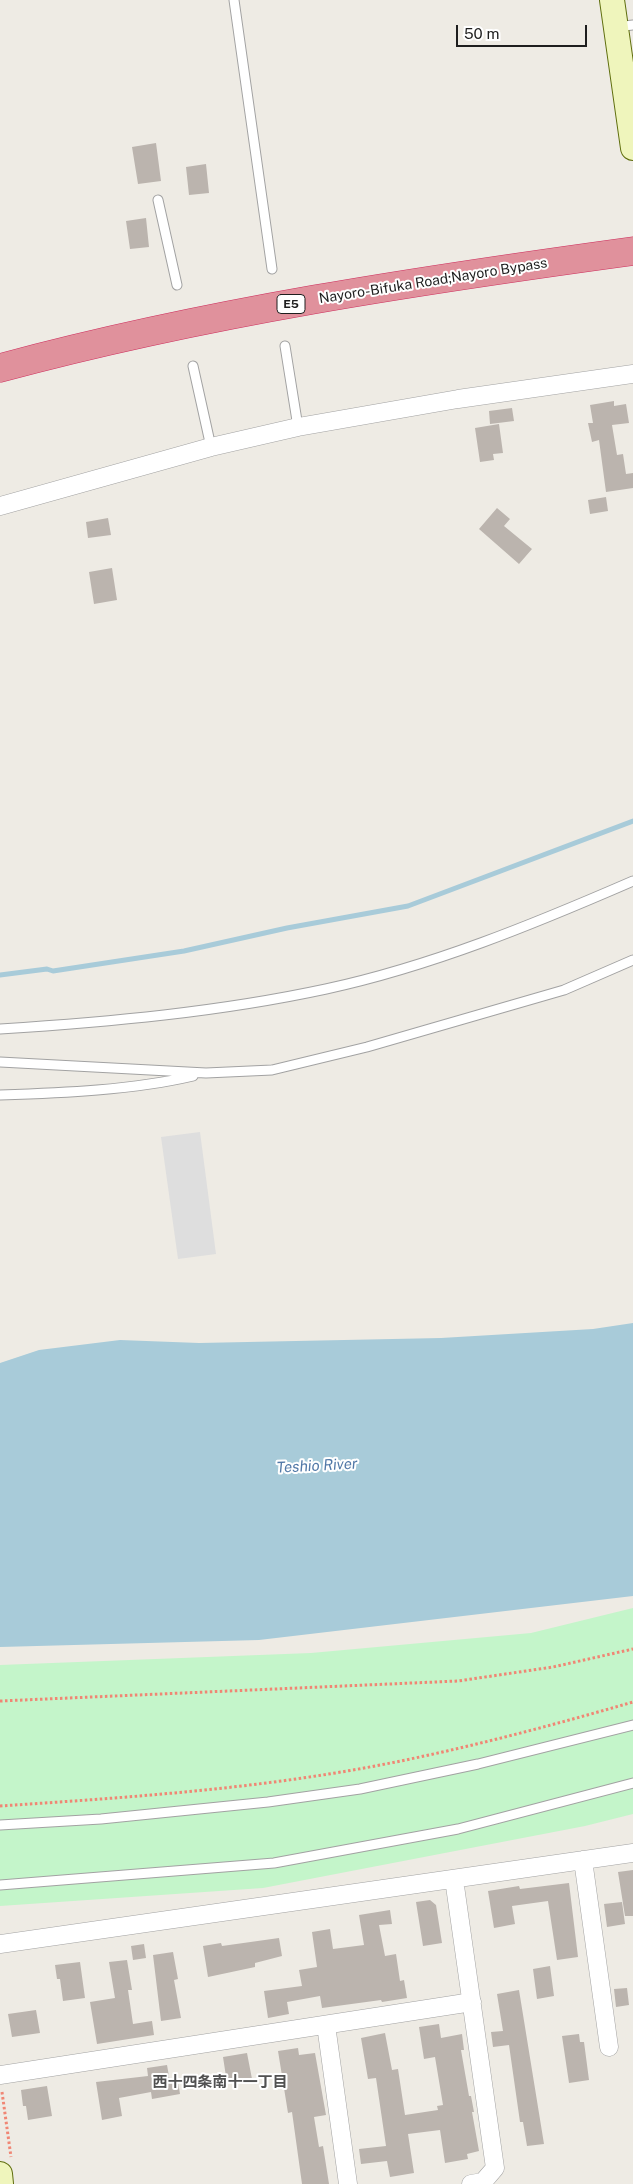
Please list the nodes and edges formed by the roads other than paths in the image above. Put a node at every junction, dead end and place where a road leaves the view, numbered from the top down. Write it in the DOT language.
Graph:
graph roads {
  1 [pos="234,0"];
  2 [pos="612,0"];
  3 [pos="624,26"];
  4 [pos="633,148"];
  5 [pos="158,200"];
  6 [pos="633,251"];
  7 [pos="272,269"];
  8 [pos="177,285"];
  9 [pos="285,346"];
  10 [pos="193,366"];
  11 [pos="0,368"];
  12 [pos="633,374"];
  13 [pos="298,427"];
  14 [pos="211,447"];
  15 [pos="0,506"];
  16 [pos="633,881"];
  17 [pos="633,960"];
  18 [pos="0,1029"];
  19 [pos="0,1062"];
  20 [pos="206,1073"];
  21 [pos="0,1095"];
  22 [pos="633,1725"];
  23 [pos="633,1783"];
  24 [pos="0,1825"];
  25 [pos="633,1853"];
  26 [pos="583,1860"];
  27 [pos="454,1879"];
  28 [pos="0,1885"];
  29 [pos="0,1944"];
  30 [pos="472,2002"];
  31 [pos="326,2025"];
  32 [pos="608,2047"];
  33 [pos="1,2083"];
  34 [pos="348,2184"];
  35 [pos="471,2184"];
  1 -- 7 [label="lane"];
  2 -- 3 [label="main road"];
  3 -- 4 [label="main road"];
  5 -- 8 [label="lane"];
  6 -- 11 [label="highway, Nayoro-Bifuka Road;Nayoro Bypass / E5"];
  9 -- 13 [label="lane"];
  10 -- 14 [label="lane"];
  12 -- 13 [label="street"];
  13 -- 14 [label="street"];
  14 -- 15 [label="street"];
  16 -- 18 [label="lane"];
  17 -- 20 [label="lane"];
  19 -- 20 [label="lane"];
  20 -- 21 [label="lane"];
  22 -- 24 [label="lane"];
  23 -- 28 [label="lane"];
  25 -- 26 [label="street"];
  26 -- 27 [label="street"];
  26 -- 32 [label="street"];
  27 -- 29 [label="street"];
  27 -- 30 [label="street"];
  30 -- 31 [label="street"];
  30 -- 35 [label="street"];
  31 -- 33 [label="street"];
  31 -- 34 [label="street"];
}
